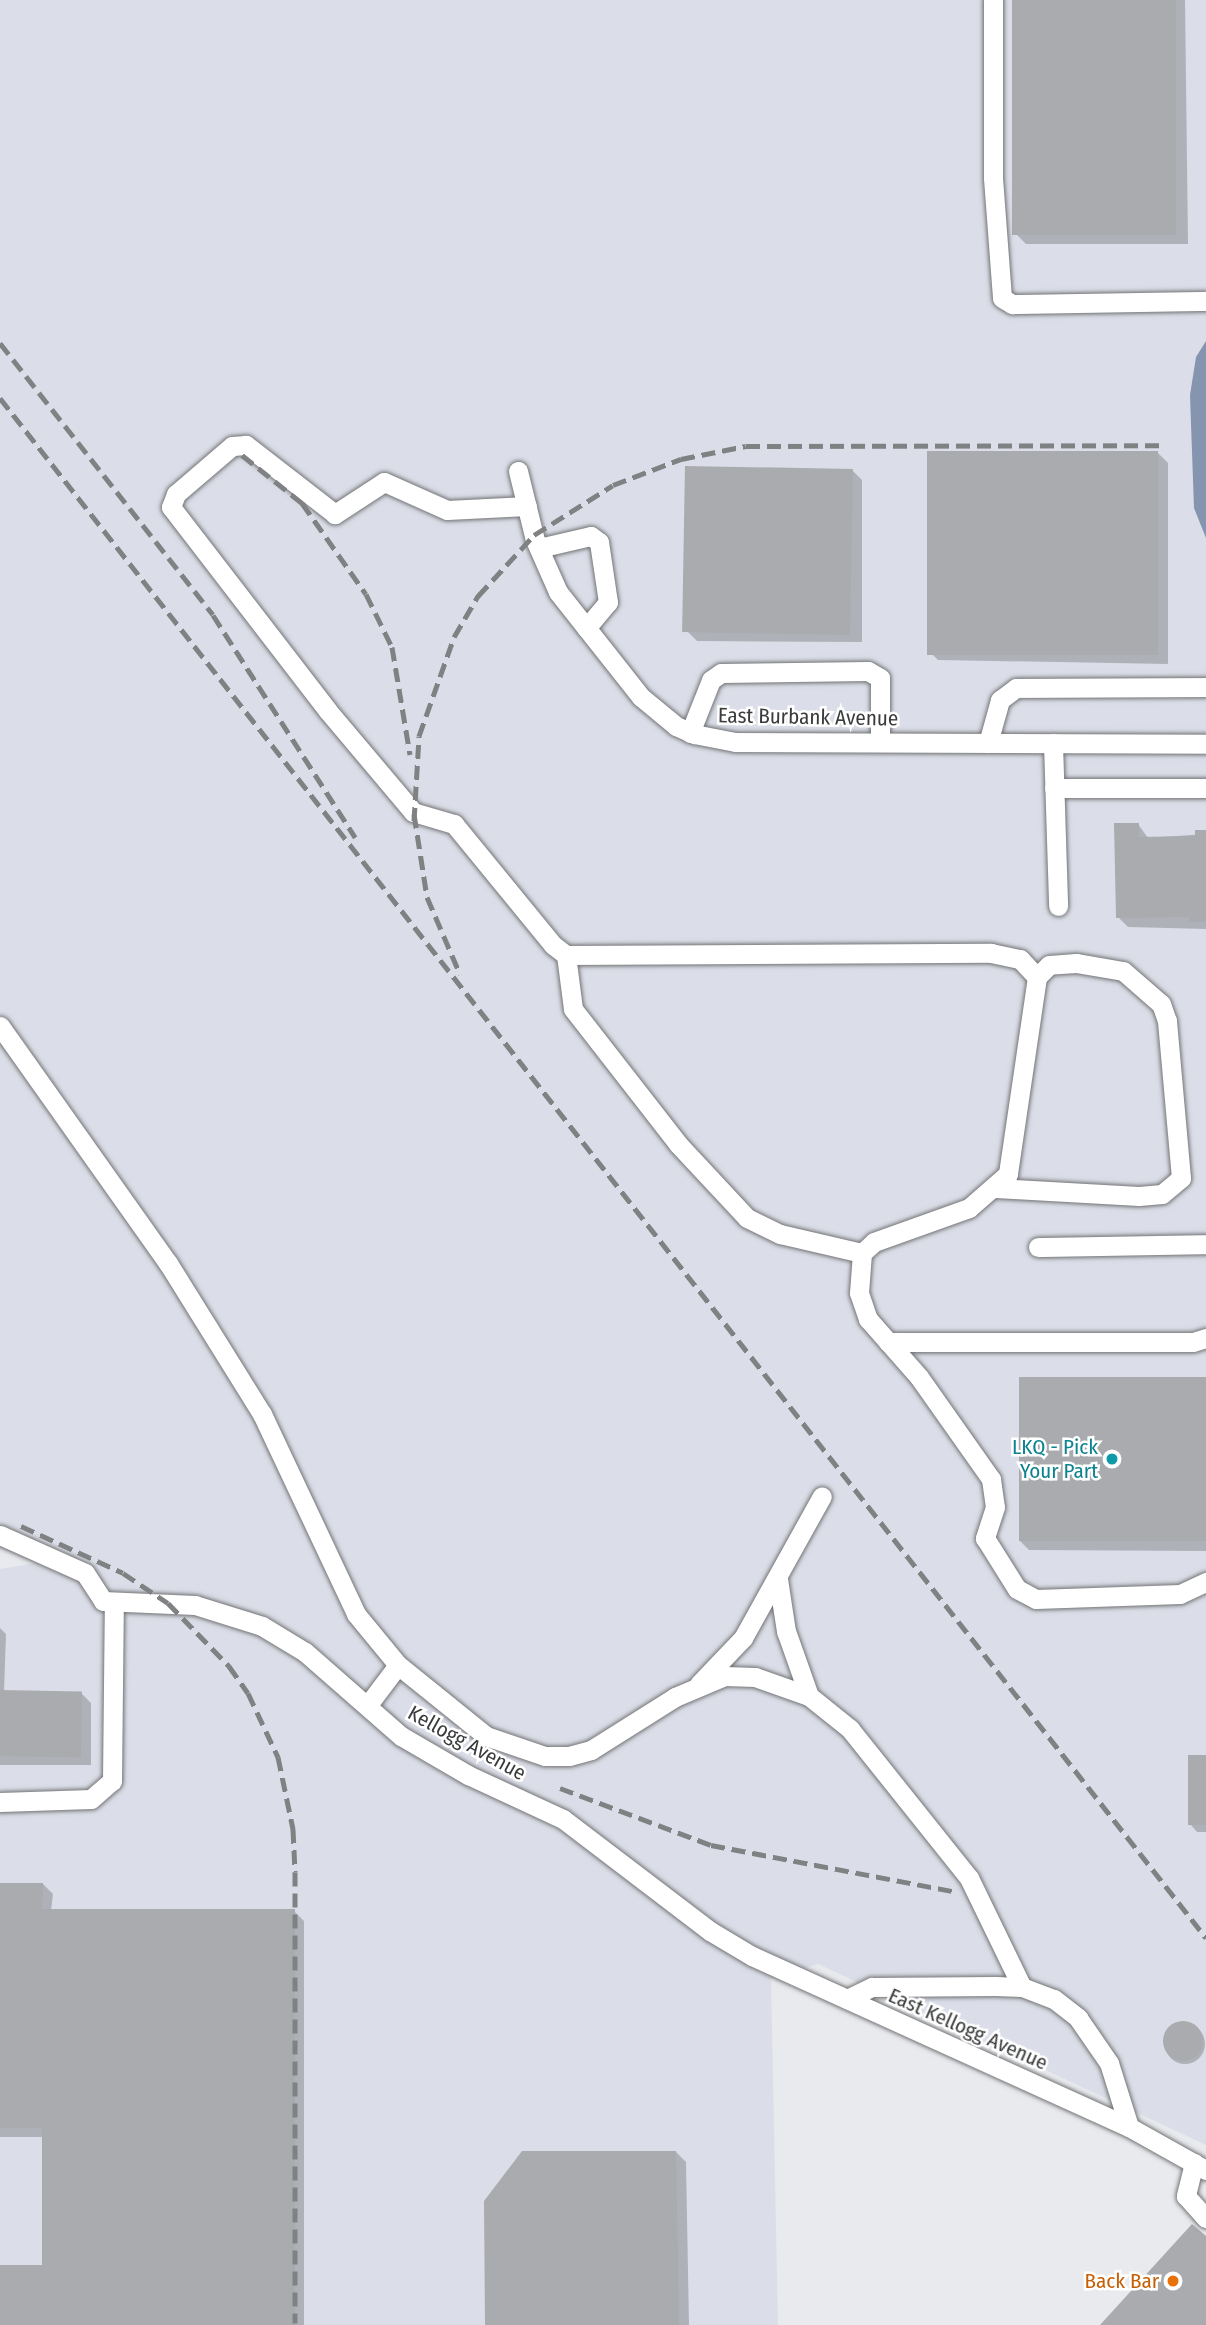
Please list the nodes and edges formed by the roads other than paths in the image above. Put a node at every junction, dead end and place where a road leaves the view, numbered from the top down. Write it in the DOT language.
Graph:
graph roads {
  1 [pos="993,0"];
  2 [pos="1206,302"];
  3 [pos="518,471"];
  4 [pos="527,506"];
  5 [pos="538,548"];
  6 [pos="586,628"];
  7 [pos="1206,687"];
  8 [pos="690,733"];
  9 [pos="880,742"];
  10 [pos="988,743"];
  11 [pos="1053,743"];
  12 [pos="1206,744"];
  13 [pos="1054,788"];
  14 [pos="1206,788"];
  15 [pos="1058,906"];
  16 [pos="566,955"];
  17 [pos="1037,976"];
  18 [pos="0,1026"];
  19 [pos="996,1188"];
  20 [pos="1206,1244"];
  21 [pos="1038,1247"];
  22 [pos="862,1253"];
  23 [pos="1206,1338"];
  24 [pos="888,1342"];
  25 [pos="822,1496"];
  26 [pos="0,1535"];
  27 [pos="778,1579"];
  28 [pos="1206,1582"];
  29 [pos="114,1602"];
  30 [pos="398,1665"];
  31 [pos="698,1685"];
  32 [pos="809,1696"];
  33 [pos="367,1706"];
  34 [pos="0,1802"];
  35 [pos="710,1931"];
  36 [pos="1022,1987"];
  37 [pos="847,1999"];
  38 [pos="1129,2127"];
  39 [pos="1200,2167"];
  40 [pos="1206,2218"];
  1 -- 2 [label="street"];
  3 -- 4 [label="street, East Burbank Avenue"];
  4 -- 5 [label="street, East Burbank Avenue"];
  4 -- 16 [label="street"];
  5 -- 6 [label="street, East Burbank Avenue"];
  5 -- 6 [label="street"];
  6 -- 8 [label="street, East Burbank Avenue"];
  7 -- 10 [label="street"];
  8 -- 9 [label="street, East Burbank Avenue"];
  8 -- 9 [label="street"];
  9 -- 10 [label="street, East Burbank Avenue"];
  10 -- 11 [label="street, East Burbank Avenue"];
  11 -- 12 [label="street, East Burbank Avenue"];
  11 -- 13 [label="street"];
  13 -- 14 [label="street"];
  13 -- 15 [label="street"];
  16 -- 17 [label="street"];
  16 -- 22 [label="street"];
  17 -- 19 [label="street"];
  17 -- 19 [label="street"];
  18 -- 30 [label="street"];
  19 -- 22 [label="street"];
  20 -- 21 [label="street"];
  22 -- 24 [label="street"];
  23 -- 24 [label="street"];
  24 -- 28 [label="street"];
  25 -- 27 [label="street"];
  26 -- 29 [label="street"];
  27 -- 31 [label="street"];
  27 -- 32 [label="street"];
  29 -- 33 [label="street, Kellogg Avenue"];
  29 -- 34 [label="street"];
  30 -- 31 [label="street"];
  30 -- 33 [label="street"];
  31 -- 32 [label="street"];
  32 -- 36 [label="street"];
  33 -- 35 [label="street, Kellogg Avenue"];
  35 -- 37 [label="street, East Kellogg Avenue"];
  36 -- 37 [label="street"];
  36 -- 38 [label="street"];
  37 -- 38 [label="street, East Kellogg Avenue"];
  38 -- 39 [label="street, East Kellogg Avenue"];
  39 -- 40 [label="street"];
}
